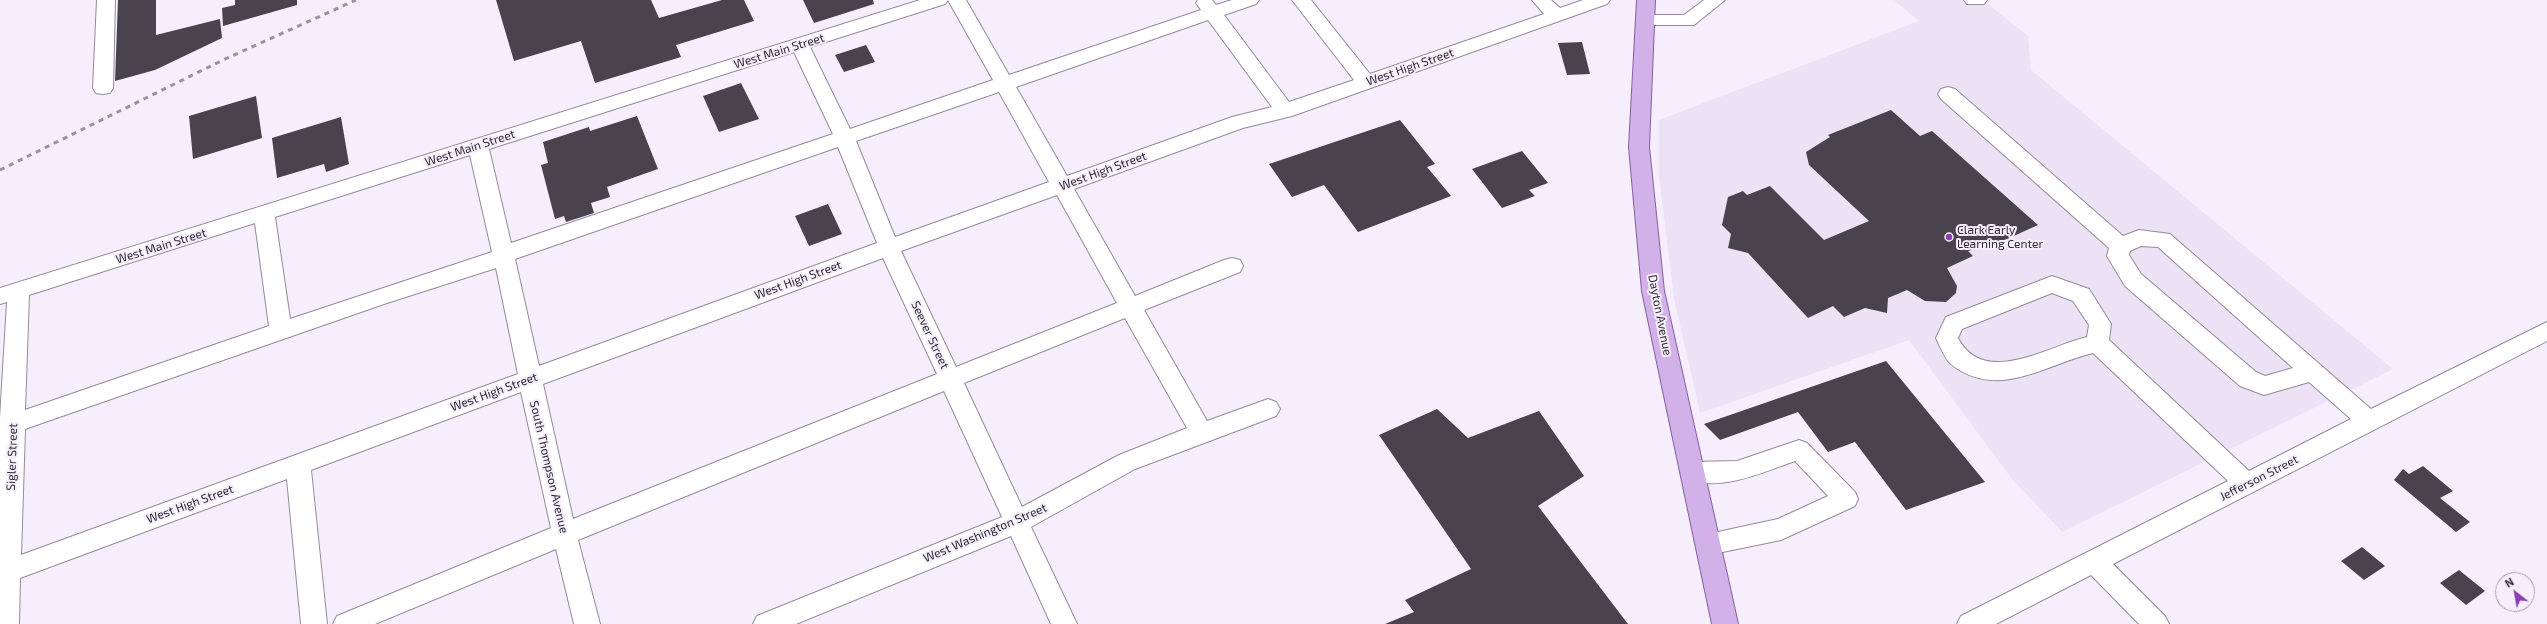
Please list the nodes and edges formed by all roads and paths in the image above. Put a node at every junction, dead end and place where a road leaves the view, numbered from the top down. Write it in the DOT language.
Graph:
graph roads {
  1 [pos="106,0"];
  2 [pos="939,0"];
  3 [pos="957,0"];
  4 [pos="1250,0"];
  5 [pos="1301,0"];
  6 [pos="1541,0"];
  7 [pos="1600,0"];
  8 [pos="1716,0"];
  9 [pos="1974,0"];
  10 [pos="1978,0"];
  11 [pos="1207,6"];
  12 [pos="1646,9"];
  13 [pos="1556,15"];
  14 [pos="799,44"];
  15 [pos="1366,82"];
  16 [pos="1003,83"];
  17 [pos="103,88"];
  18 [pos="1948,94"];
  19 [pos="1285,111"];
  20 [pos="845,139"];
  21 [pos="478,145"];
  22 [pos="1061,185"];
  23 [pos="264,213"];
  24 [pos="2120,246"];
  25 [pos="889,247"];
  26 [pos="505,255"];
  27 [pos="1232,266"];
  28 [pos="9,293"];
  29 [pos="1131,307"];
  30 [pos="281,331"];
  31 [pos="2547,331"];
  32 [pos="2097,343"];
  33 [pos="2311,372"];
  34 [pos="950,378"];
  35 [pos="529,379"];
  36 [pos="1268,409"];
  37 [pos="2370,422"];
  38 [pos="7,426"];
  39 [pos="1202,434"];
  40 [pos="298,464"];
  41 [pos="1693,472"];
  42 [pos="2247,484"];
  43 [pos="1017,522"];
  44 [pos="564,535"];
  45 [pos="1708,544"];
  46 [pos="2095,562"];
  47 [pos="4,572"];
  48 [pos="6,624"];
  49 [pos="314,624"];
  50 [pos="346,624"];
  51 [pos="588,624"];
  52 [pos="766,624"];
  53 [pos="1064,624"];
  54 [pos="1725,624"];
  55 [pos="1970,624"];
  56 [pos="2156,624"];
  1 -- 17 [label="street"];
  2 -- 14 [label="street, West Main Street"];
  3 -- 16 [label="street"];
  4 -- 11 [label="street"];
  5 -- 15 [label="street"];
  6 -- 13 [label="street"];
  7 -- 13 [label="street, West High Street"];
  8 -- 12 [label="street"];
  9 -- 10 [label="street"];
  11 -- 16 [label="street"];
  11 -- 19 [label="street"];
  12 -- 41 [label="main road, Dayton Avenue"];
  13 -- 15 [label="street, West High Street"];
  14 -- 20 [label="street, Seever Street"];
  14 -- 21 [label="street, West Main Street"];
  15 -- 19 [label="street, West High Street"];
  16 -- 20 [label="street"];
  16 -- 22 [label="street"];
  18 -- 24 [label="street"];
  19 -- 22 [label="street, West High Street"];
  20 -- 25 [label="street, Seever Street"];
  20 -- 26 [label="street"];
  21 -- 23 [label="street, West Main Street"];
  21 -- 26 [label="street, South Thompson Avenue"];
  22 -- 25 [label="street, West High Street"];
  22 -- 29 [label="street"];
  23 -- 28 [label="street, West Main Street"];
  23 -- 30 [label="street"];
  24 -- 33 [label="street"];
  24 -- 33 [label="street"];
  25 -- 34 [label="street, Seever Street"];
  25 -- 35 [label="street, West High Street"];
  26 -- 30 [label="street"];
  26 -- 35 [label="street, South Thompson Avenue"];
  27 -- 29 [label="street"];
  28 -- 38 [label="street, Sigler Street"];
  29 -- 34 [label="street"];
  29 -- 39 [label="street"];
  30 -- 38 [label="street"];
  31 -- 37 [label="street, Jefferson Street"];
  32 -- 32 [label="street"];
  32 -- 42 [label="street"];
  33 -- 37 [label="street"];
  34 -- 43 [label="street, Seever Street"];
  34 -- 44 [label="street"];
  35 -- 40 [label="street, West High Street"];
  35 -- 44 [label="street, South Thompson Avenue"];
  36 -- 39 [label="street, West Washington Street"];
  37 -- 42 [label="street, Jefferson Street"];
  38 -- 47 [label="street, Sigler Street"];
  39 -- 43 [label="street, West Washington Street"];
  40 -- 47 [label="street, West High Street"];
  40 -- 49 [label="street"];
  41 -- 45 [label="main road, Dayton Avenue"];
  41 -- 45 [label="street"];
  42 -- 46 [label="street, Jefferson Street"];
  43 -- 52 [label="street, West Washington Street"];
  43 -- 53 [label="street, Seever Street"];
  44 -- 50 [label="street"];
  44 -- 51 [label="street, South Thompson Avenue"];
  45 -- 54 [label="main road, Dayton Avenue"];
  46 -- 55 [label="street, Jefferson Street"];
  46 -- 56 [label="street"];
  47 -- 48 [label="street, Sigler Street"];
}
